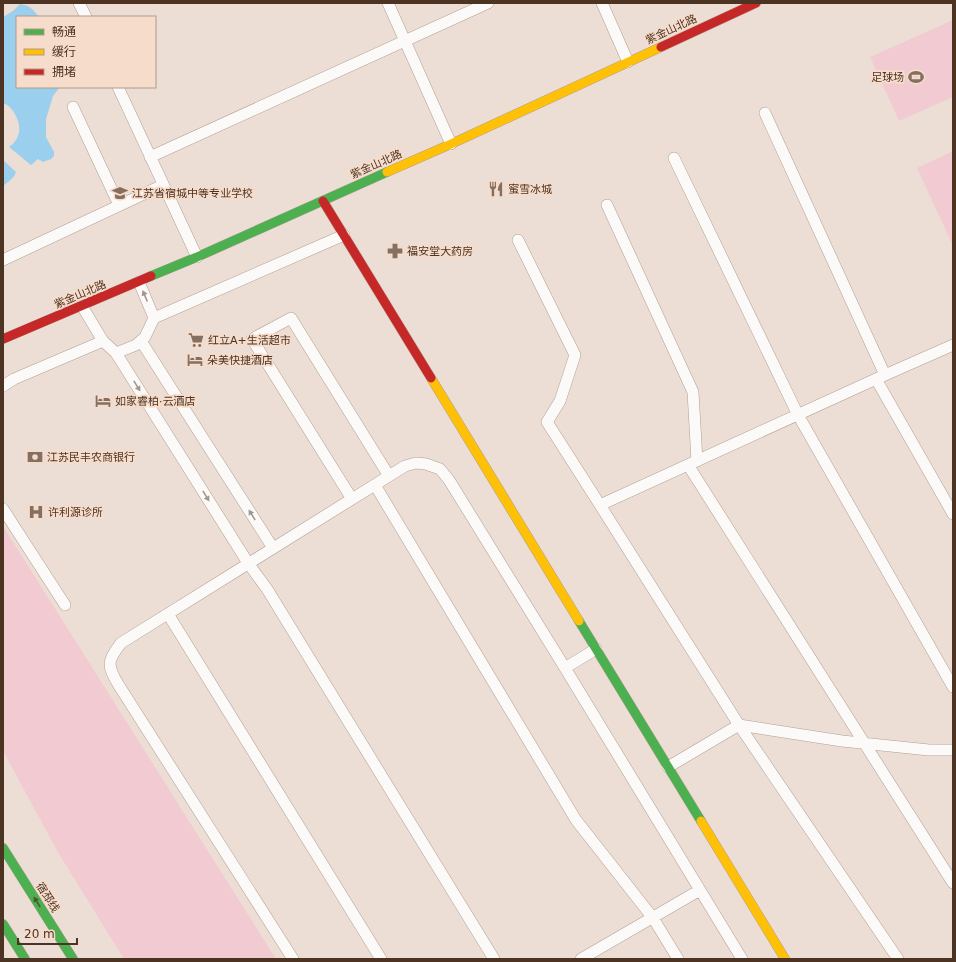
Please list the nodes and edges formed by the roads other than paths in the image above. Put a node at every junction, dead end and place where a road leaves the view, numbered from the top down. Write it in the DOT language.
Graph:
graph roads {
  1 [pos="79,3"];
  2 [pos="388,3"];
  3 [pos="488,3"];
  4 [pos="602,3"];
  5 [pos="756,3"];
  6 [pos="86,16"];
  7 [pos="405,41"];
  8 [pos="628,62"];
  9 [pos="118,88"];
  10 [pos="73,107"];
  11 [pos="765,113"];
  12 [pos="451,144"];
  13 [pos="150,157"];
  14 [pos="674,158"];
  15 [pos="163,185"];
  16 [pos="323,201"];
  17 [pos="119,205"];
  18 [pos="607,205"];
  19 [pos="344,235"];
  20 [pos="518,240"];
  21 [pos="197,257"];
  22 [pos="3,260"];
  23 [pos="139,282"];
  24 [pos="82,306"];
  25 [pos="154,318"];
  26 [pos="3,340"];
  27 [pos="103,341"];
  28 [pos="141,341"];
  29 [pos="953,345"];
  30 [pos="116,353"];
  31 [pos="880,377"];
  32 [pos="3,386"];
  33 [pos="798,414"];
  34 [pos="693,463"];
  35 [pos="389,476"];
  36 [pos="375,485"];
  37 [pos="352,500"];
  38 [pos="600,505"];
  39 [pos="3,509"];
  40 [pos="953,514"];
  41 [pos="273,548"];
  42 [pos="248,564"];
  43 [pos="65,605"];
  44 [pos="168,614"];
  45 [pos="596,649"];
  46 [pos="565,668"];
  47 [pos="953,687"];
  48 [pos="739,725"];
  49 [pos="864,743"];
  50 [pos="953,750"];
  51 [pos="668,767"];
  52 [pos="3,848"];
  53 [pos="953,883"];
  54 [pos="700,890"];
  55 [pos="653,918"];
  56 [pos="3,924"];
  57 [pos="25,959"];
  58 [pos="73,959"];
  59 [pos="293,959"];
  60 [pos="381,959"];
  61 [pos="494,959"];
  62 [pos="581,959"];
  63 [pos="678,959"];
  64 [pos="742,959"];
  65 [pos="785,959"];
  66 [pos="898,959"];
  1 -- 6 [label="lane"];
  2 -- 7 [label="lane"];
  3 -- 7 [label="lane"];
  4 -- 8 [label="lane"];
  5 -- 8 [label="street, 紫金山北路"];
  7 -- 12 [label="lane"];
  7 -- 13 [label="lane"];
  8 -- 12 [label="street, 紫金山北路"];
  9 -- 13 [label="lane"];
  10 -- 17 [label="lane"];
  11 -- 31 [label="lane"];
  12 -- 16 [label="street, 紫金山北路"];
  13 -- 15 [label="lane"];
  14 -- 33 [label="lane"];
  15 -- 17 [label="lane"];
  15 -- 21 [label="lane"];
  16 -- 19 [label="street"];
  16 -- 21 [label="street, 紫金山北路"];
  17 -- 22 [label="lane"];
  18 -- 34 [label="lane"];
  19 -- 25 [label="lane"];
  19 -- 45 [label="street"];
  20 -- 38 [label="lane"];
  21 -- 23 [label="street, 紫金山北路"];
  23 -- 24 [label="street, 紫金山北路"];
  25 -- 23 [label="lane, one-way"];
  24 -- 26 [label="street, 紫金山北路"];
  24 -- 27 [label="lane"];
  25 -- 28 [label="lane"];
  27 -- 30 [label="lane"];
  27 -- 32 [label="lane"];
  28 -- 30 [label="lane"];
  41 -- 28 [label="lane, one-way"];
  29 -- 31 [label="lane"];
  30 -- 42 [label="lane, one-way"];
  31 -- 33 [label="lane"];
  31 -- 40 [label="lane"];
  33 -- 34 [label="lane"];
  33 -- 47 [label="lane"];
  34 -- 38 [label="lane"];
  34 -- 49 [label="lane"];
  35 -- 36 [label="lane"];
  35 -- 37 [label="lane"];
  35 -- 46 [label="lane"];
  36 -- 37 [label="lane"];
  36 -- 55 [label="lane"];
  37 -- 41 [label="lane"];
  38 -- 48 [label="lane"];
  39 -- 43 [label="lane"];
  41 -- 42 [label="lane"];
  42 -- 44 [label="lane"];
  42 -- 61 [label="lane"];
  44 -- 59 [label="lane"];
  44 -- 60 [label="lane"];
  45 -- 46 [label="lane"];
  45 -- 51 [label="street"];
  46 -- 54 [label="lane"];
  48 -- 49 [label="lane"];
  48 -- 51 [label="lane"];
  48 -- 66 [label="lane"];
  49 -- 50 [label="lane"];
  49 -- 53 [label="lane"];
  51 -- 65 [label="street"];
  58 -- 52 [label="street, 宿邳线, one-way"];
  54 -- 55 [label="lane"];
  54 -- 64 [label="lane"];
  55 -- 62 [label="lane"];
  55 -- 63 [label="lane"];
  56 -- 57 [label="street"];
}
